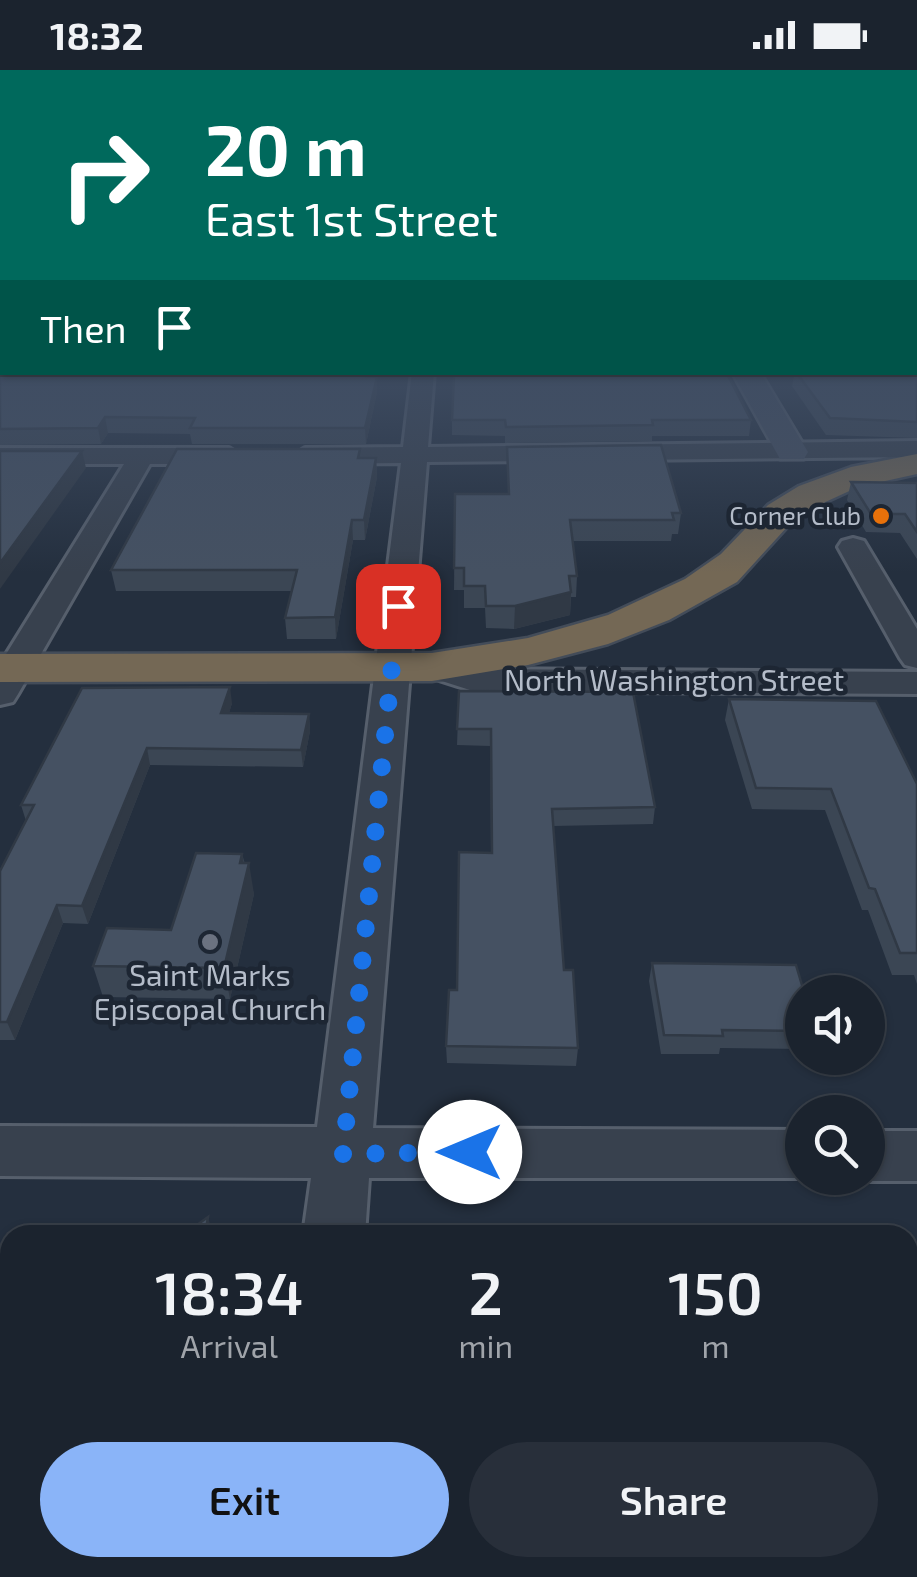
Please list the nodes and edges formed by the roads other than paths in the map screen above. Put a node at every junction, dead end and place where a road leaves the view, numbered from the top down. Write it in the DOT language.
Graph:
graph roads {
  1 [pos="417,432"];
  2 [pos="781,432"];
  3 [pos="917,449"];
  4 [pos="792,452"];
  5 [pos="0,456"];
  6 [pos="142,456"];
  7 [pos="414,456"];
  8 [pos="917,464"];
  9 [pos="853,547"];
  10 [pos="917,658"];
  11 [pos="412,667"];
  12 [pos="5,677"];
  13 [pos="917,683"];
  14 [pos="0,1151"];
  15 [pos="343,1154"];
  16 [pos="785,1155"];
  17 [pos="885,1156"];
  18 [pos="917,1156"];
  19 [pos="335,1225"];
  1 -- 7 [label="street"];
  2 -- 4 [label="street"];
  3 -- 4 [label="street"];
  4 -- 7 [label="street"];
  5 -- 6 [label="street"];
  6 -- 7 [label="street"];
  6 -- 12 [label="street"];
  7 -- 11 [label="street"];
  8 -- 11 [label="highway"];
  9 -- 10 [label="street"];
  11 -- 12 [label="highway"];
  11 -- 13 [label="street, North Washington Street"];
  11 -- 15 [label="street"];
  14 -- 15 [label="street"];
  15 -- 16 [label="street"];
  15 -- 19 [label="street"];
  17 -- 18 [label="street"];
}
